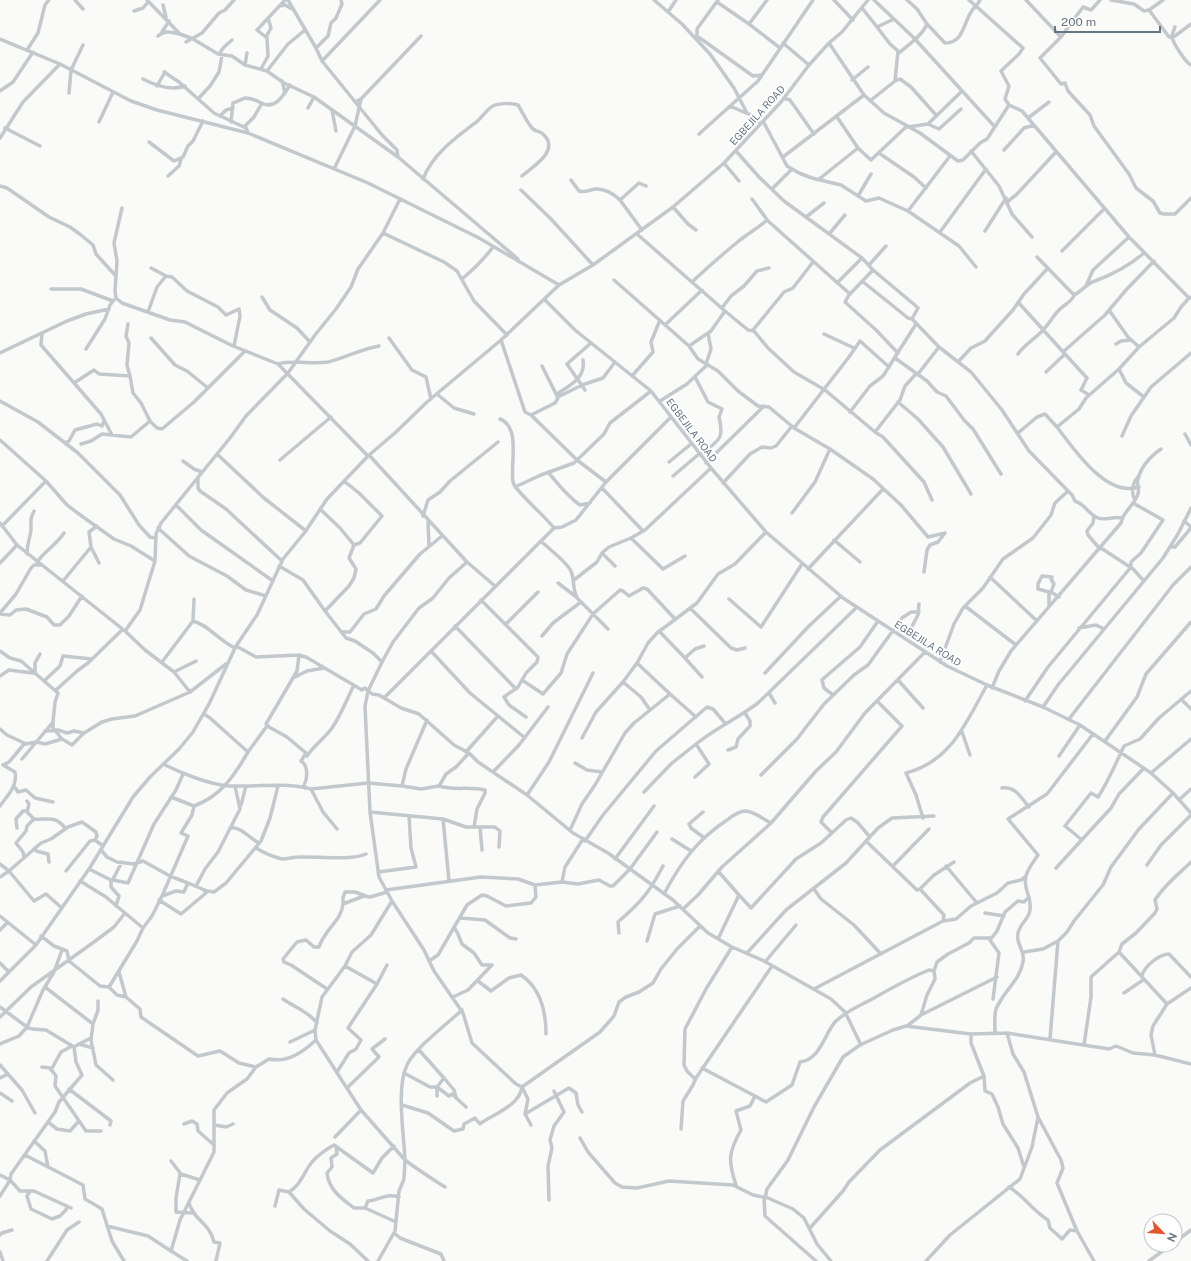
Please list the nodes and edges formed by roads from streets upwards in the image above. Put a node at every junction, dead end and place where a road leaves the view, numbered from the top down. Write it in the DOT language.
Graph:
graph roads {
  1 [pos="49,0"];
  2 [pos="75,0"];
  3 [pos="234,0"];
  4 [pos="287,0"];
  5 [pos="341,0"];
  6 [pos="380,0"];
  7 [pos="654,0"];
  8 [pos="676,0"];
  9 [pos="766,0"];
  10 [pos="807,0"];
  11 [pos="834,0"];
  12 [pos="868,0"];
  13 [pos="874,0"];
  14 [pos="907,0"];
  15 [pos="969,0"];
  16 [pos="980,0"];
  17 [pos="1026,0"];
  18 [pos="1100,0"];
  19 [pos="1111,0"];
  20 [pos="1163,0"];
  21 [pos="148,1"];
  22 [pos="718,1"];
  23 [pos="812,1"];
  24 [pos="163,5"];
  25 [pos="278,7"];
  26 [pos="977,7"];
  27 [pos="862,8"];
  28 [pos="83,9"];
  29 [pos="292,9"];
  30 [pos="134,10"];
  31 [pos="1148,10"];
  32 [pos="668,12"];
  33 [pos="268,18"];
  34 [pos="894,19"];
  35 [pos="167,20"];
  36 [pos="853,20"];
  37 [pos="749,24"];
  38 [pos="926,24"];
  39 [pos="1191,24"];
  40 [pos="878,27"];
  41 [pos="1175,27"];
  42 [pos="305,30"];
  43 [pos="162,32"];
  44 [pos="180,34"];
  45 [pos="158,36"];
  46 [pos="421,36"];
  47 [pos="266,37"];
  48 [pos="1061,37"];
  49 [pos="1172,37"];
  50 [pos="0,39"];
  51 [pos="192,39"];
  52 [pos="915,39"];
  53 [pos="232,40"];
  54 [pos="186,42"];
  55 [pos="783,43"];
  56 [pos="829,43"];
  57 [pos="83,45"];
  58 [pos="316,48"];
  59 [pos="780,48"];
  60 [pos="27,50"];
  61 [pos="33,52"];
  62 [pos="220,54"];
  63 [pos="247,54"];
  64 [pos="898,54"];
  65 [pos="322,61"];
  66 [pos="60,64"];
  67 [pos="245,65"];
  68 [pos="809,65"];
  69 [pos="1191,65"];
  70 [pos="868,67"];
  71 [pos="261,69"];
  72 [pos="71,70"];
  73 [pos="267,71"];
  74 [pos="762,75"];
  75 [pos="142,79"];
  76 [pos="852,80"];
  77 [pos="282,81"];
  78 [pos="895,81"];
  79 [pos="290,85"];
  80 [pos="157,86"];
  81 [pos="185,86"];
  82 [pos="0,91"];
  83 [pos="962,91"];
  84 [pos="113,92"];
  85 [pos="69,93"];
  86 [pos="285,93"];
  87 [pos="864,95"];
  88 [pos="314,97"];
  89 [pos="198,98"];
  90 [pos="738,98"];
  91 [pos="784,98"];
  92 [pos="362,99"];
  93 [pos="870,101"];
  94 [pos="355,102"];
  95 [pos="1049,102"];
  96 [pos="262,104"];
  97 [pos="1009,105"];
  98 [pos="730,106"];
  99 [pos="359,107"];
  100 [pos="233,108"];
  101 [pos="308,108"];
  102 [pos="961,109"];
  103 [pos="332,110"];
  104 [pos="746,113"];
  105 [pos="936,115"];
  106 [pos="220,116"];
  107 [pos="837,117"];
  108 [pos="1028,118"];
  109 [pos="203,121"];
  110 [pos="99,122"];
  111 [pos="231,122"];
  112 [pos="761,122"];
  113 [pos="928,124"];
  114 [pos="1034,125"];
  115 [pos="355,126"];
  116 [pos="907,126"];
  117 [pos="244,127"];
  118 [pos="995,127"];
  119 [pos="5,128"];
  120 [pos="336,131"];
  121 [pos="248,133"];
  122 [pos="699,134"];
  123 [pos="814,134"];
  124 [pos="0,138"];
  125 [pos="149,142"];
  126 [pos="40,146"];
  127 [pos="858,148"];
  128 [pos="1004,150"];
  129 [pos="736,151"];
  130 [pos="972,151"];
  131 [pos="1056,152"];
  132 [pos="879,153"];
  133 [pos="950,156"];
  134 [pos="398,157"];
  135 [pos="782,157"];
  136 [pos="182,158"];
  137 [pos="724,163"];
  138 [pos="334,168"];
  139 [pos="792,169"];
  140 [pos="986,169"];
  141 [pos="871,174"];
  142 [pos="168,176"];
  143 [pos="522,176"];
  144 [pos="423,179"];
  145 [pos="571,180"];
  146 [pos="818,180"];
  147 [pos="739,181"];
  148 [pos="0,186"];
  149 [pos="646,186"];
  150 [pos="926,188"];
  151 [pos="772,189"];
  152 [pos="521,190"];
  153 [pos="858,196"];
  154 [pos="1006,198"];
  155 [pos="1191,198"];
  156 [pos="400,199"];
  157 [pos="752,199"];
  158 [pos="620,200"];
  159 [pos="1008,202"];
  160 [pos="824,203"];
  161 [pos="673,207"];
  162 [pos="122,208"];
  163 [pos="1104,209"];
  164 [pos="908,211"];
  165 [pos="845,215"];
  166 [pos="806,217"];
  167 [pos="767,220"];
  168 [pos="642,230"];
  169 [pos="696,230"];
  170 [pos="985,231"];
  171 [pos="940,232"];
  172 [pos="383,233"];
  173 [pos="637,234"];
  174 [pos="829,234"];
  175 [pos="1032,237"];
  176 [pos="1129,237"];
  177 [pos="886,246"];
  178 [pos="493,247"];
  179 [pos="1062,251"];
  180 [pos="1144,253"];
  181 [pos="1037,257"];
  182 [pos="862,258"];
  183 [pos="519,260"];
  184 [pos="1154,261"];
  185 [pos="813,262"];
  186 [pos="593,265"];
  187 [pos="869,265"];
  188 [pos="976,267"];
  189 [pos="151,268"];
  190 [pos="769,268"];
  191 [pos="1048,268"];
  192 [pos="873,270"];
  193 [pos="115,275"];
  194 [pos="166,276"];
  195 [pos="462,279"];
  196 [pos="614,280"];
  197 [pos="693,281"];
  198 [pos="862,281"];
  199 [pos="837,283"];
  200 [pos="559,285"];
  201 [pos="1085,287"];
  202 [pos="51,289"];
  203 [pos="702,290"];
  204 [pos="850,294"];
  205 [pos="1075,294"];
  206 [pos="262,297"];
  207 [pos="116,298"];
  208 [pos="1190,298"];
  209 [pos="545,300"];
  210 [pos="113,301"];
  211 [pos="1018,302"];
  212 [pos="109,309"];
  213 [pos="724,309"];
  214 [pos="1109,310"];
  215 [pos="148,312"];
  216 [pos="912,319"];
  217 [pos="660,320"];
  218 [pos="128,324"];
  219 [pos="916,324"];
  220 [pos="665,325"];
  221 [pos="753,330"];
  222 [pos="1043,330"];
  223 [pos="42,333"];
  224 [pos="708,333"];
  225 [pos="824,334"];
  226 [pos="507,335"];
  227 [pos="151,338"];
  228 [pos="389,338"];
  229 [pos="501,340"];
  230 [pos="1131,340"];
  231 [pos="310,342"];
  232 [pos="591,343"];
  233 [pos="1116,344"];
  234 [pos="234,346"];
  235 [pos="378,346"];
  236 [pos="689,346"];
  237 [pos="940,346"];
  238 [pos="1139,347"];
  239 [pos="854,348"];
  240 [pos="86,349"];
  241 [pos="245,351"];
  242 [pos="0,353"];
  243 [pos="898,353"];
  244 [pos="1064,353"];
  245 [pos="1191,353"];
  246 [pos="1018,354"];
  247 [pos="895,358"];
  248 [pos="583,360"];
  249 [pos="297,361"];
  250 [pos="615,362"];
  251 [pos="958,362"];
  252 [pos="278,364"];
  253 [pos="706,365"];
  254 [pos="542,366"];
  255 [pos="889,367"];
  256 [pos="1119,369"];
  257 [pos="1046,372"];
  258 [pos="288,373"];
  259 [pos="918,374"];
  260 [pos="130,376"];
  261 [pos="632,376"];
  262 [pos="695,377"];
  263 [pos="578,379"];
  264 [pos="74,383"];
  265 [pos="582,385"];
  266 [pos="208,388"];
  267 [pos="585,390"];
  268 [pos="824,390"];
  269 [pos="651,391"];
  270 [pos="437,394"];
  271 [pos="1090,395"];
  272 [pos="557,396"];
  273 [pos="1144,398"];
  274 [pos="431,399"];
  275 [pos="0,400"];
  276 [pos="660,401"];
  277 [pos="898,402"];
  278 [pos="764,406"];
  279 [pos="850,412"];
  280 [pos="474,414"];
  281 [pos="531,416"];
  282 [pos="330,417"];
  283 [pos="671,417"];
  284 [pos="500,419"];
  285 [pos="104,421"];
  286 [pos="150,421"];
  287 [pos="102,426"];
  288 [pos="793,427"];
  289 [pos="1057,427"];
  290 [pos="875,432"];
  291 [pos="1018,433"];
  292 [pos="102,434"];
  293 [pos="1185,434"];
  294 [pos="112,435"];
  295 [pos="1122,436"];
  296 [pos="0,440"];
  297 [pos="498,442"];
  298 [pos="65,443"];
  299 [pos="81,444"];
  300 [pos="691,444"];
  301 [pos="1191,445"];
  302 [pos="830,449"];
  303 [pos="1161,449"];
  304 [pos="217,454"];
  305 [pos="700,454"];
  306 [pos="369,456"];
  307 [pos="280,460"];
  308 [pos="578,460"];
  309 [pos="183,461"];
  310 [pos="669,462"];
  311 [pos="706,463"];
  312 [pos="711,468"];
  313 [pos="194,470"];
  314 [pos="202,472"];
  315 [pos="548,472"];
  316 [pos="1002,474"];
  317 [pos="673,476"];
  318 [pos="198,477"];
  319 [pos="1139,477"];
  320 [pos="46,481"];
  321 [pos="344,481"];
  322 [pos="606,482"];
  323 [pos="723,483"];
  324 [pos="192,485"];
  325 [pos="198,487"];
  326 [pos="515,487"];
  327 [pos="1139,487"];
  328 [pos="602,488"];
  329 [pos="883,489"];
  330 [pos="1133,489"];
  331 [pos="1068,491"];
  332 [pos="971,494"];
  333 [pos="932,500"];
  334 [pos="1134,502"];
  335 [pos="590,503"];
  336 [pos="176,505"];
  337 [pos="1191,508"];
  338 [pos="320,509"];
  339 [pos="34,511"];
  340 [pos="792,513"];
  341 [pos="423,516"];
  342 [pos="1094,516"];
  343 [pos="1122,518"];
  344 [pos="1184,521"];
  345 [pos="428,522"];
  346 [pos="1,524"];
  347 [pos="96,526"];
  348 [pos="158,528"];
  349 [pos="554,528"];
  350 [pos="1191,528"];
  351 [pos="306,531"];
  352 [pos="643,531"];
  353 [pos="766,532"];
  354 [pos="64,533"];
  355 [pos="1178,534"];
  356 [pos="442,536"];
  357 [pos="1183,537"];
  358 [pos="155,538"];
  359 [pos="631,538"];
  360 [pos="834,540"];
  361 [pos="541,541"];
  362 [pos="16,545"];
  363 [pos="430,545"];
  364 [pos="354,546"];
  365 [pos="91,547"];
  366 [pos="1170,547"];
  367 [pos="1100,548"];
  368 [pos="602,553"];
  369 [pos="27,554"];
  370 [pos="1,555"];
  371 [pos="685,556"];
  372 [pos="5,557"];
  373 [pos="154,561"];
  374 [pos="282,561"];
  375 [pos="467,562"];
  376 [pos="860,562"];
  377 [pos="0,563"];
  378 [pos="99,563"];
  379 [pos="39,564"];
  380 [pos="802,564"];
  381 [pos="279,566"];
  382 [pos="615,566"];
  383 [pos="1131,567"];
  384 [pos="1191,567"];
  385 [pos="808,569"];
  386 [pos="924,572"];
  387 [pos="990,577"];
  388 [pos="63,580"];
  389 [pos="574,580"];
  390 [pos="273,581"];
  391 [pos="1144,581"];
  392 [pos="558,583"];
  393 [pos="495,586"];
  394 [pos="538,592"];
  395 [pos="82,596"];
  396 [pos="266,596"];
  397 [pos="575,596"];
  398 [pos="841,596"];
  399 [pos="1059,597"];
  400 [pos="194,599"];
  401 [pos="729,599"];
  402 [pos="481,600"];
  403 [pos="581,602"];
  404 [pos="919,604"];
  405 [pos="965,606"];
  406 [pos="1049,606"];
  407 [pos="690,608"];
  408 [pos="856,608"];
  409 [pos="325,611"];
  410 [pos="919,612"];
  411 [pos="0,614"];
  412 [pos="594,614"];
  413 [pos="675,619"];
  414 [pos="193,621"];
  415 [pos="878,621"];
  416 [pos="1036,621"];
  417 [pos="1191,622"];
  418 [pos="506,624"];
  419 [pos="456,626"];
  420 [pos="1079,628"];
  421 [pos="608,629"];
  422 [pos="1104,629"];
  423 [pos="123,631"];
  424 [pos="659,631"];
  425 [pos="894,631"];
  426 [pos="340,632"];
  427 [pos="908,634"];
  428 [pos="542,636"];
  429 [pos="1016,645"];
  430 [pos="704,646"];
  431 [pos="235,647"];
  432 [pos="745,648"];
  433 [pos="0,651"];
  434 [pos="431,651"];
  435 [pos="925,652"];
  436 [pos="40,654"];
  437 [pos="299,655"];
  438 [pos="685,658"];
  439 [pos="92,659"];
  440 [pos="162,662"];
  441 [pos="196,662"];
  442 [pos="382,662"];
  443 [pos="940,662"];
  444 [pos="637,663"];
  445 [pos="227,664"];
  446 [pos="325,667"];
  447 [pos="174,672"];
  448 [pos="34,673"];
  449 [pos="593,673"];
  450 [pos="765,673"];
  451 [pos="0,676"];
  452 [pos="294,677"];
  453 [pos="702,677"];
  454 [pos="522,680"];
  455 [pos="898,680"];
  456 [pos="44,681"];
  457 [pos="623,682"];
  458 [pos="354,685"];
  459 [pos="987,685"];
  460 [pos="992,688"];
  461 [pos="516,689"];
  462 [pos="56,690"];
  463 [pos="368,691"];
  464 [pos="1191,691"];
  465 [pos="190,692"];
  466 [pos="769,693"];
  467 [pos="670,694"];
  468 [pos="833,695"];
  469 [pos="383,698"];
  470 [pos="1025,700"];
  471 [pos="1181,700"];
  472 [pos="877,701"];
  473 [pos="775,703"];
  474 [pos="548,707"];
  475 [pos="1043,707"];
  476 [pos="923,708"];
  477 [pos="1191,709"];
  478 [pos="650,710"];
  479 [pos="746,713"];
  480 [pos="204,714"];
  481 [pos="497,717"];
  482 [pos="696,717"];
  483 [pos="526,718"];
  484 [pos="1069,719"];
  485 [pos="427,720"];
  486 [pos="53,722"];
  487 [pos="725,723"];
  488 [pos="1080,725"];
  489 [pos="267,726"];
  490 [pos="0,729"];
  491 [pos="56,730"];
  492 [pos="45,732"];
  493 [pos="84,732"];
  494 [pos="962,732"];
  495 [pos="1093,734"];
  496 [pos="524,738"];
  497 [pos="582,738"];
  498 [pos="62,739"];
  499 [pos="1191,739"];
  500 [pos="1105,741"];
  501 [pos="36,742"];
  502 [pos="25,743"];
  503 [pos="30,743"];
  504 [pos="696,744"];
  505 [pos="21,749"];
  506 [pos="728,750"];
  507 [pos="248,752"];
  508 [pos="468,752"];
  509 [pos="1121,752"];
  510 [pos="970,755"];
  511 [pos="1059,756"];
  512 [pos="22,759"];
  513 [pos="304,762"];
  514 [pos="575,763"];
  515 [pos="162,764"];
  516 [pos="1,765"];
  517 [pos="1144,768"];
  518 [pos="493,772"];
  519 [pos="602,772"];
  520 [pos="1151,773"];
  521 [pos="183,774"];
  522 [pos="762,775"];
  523 [pos="696,777"];
  524 [pos="368,783"];
  525 [pos="14,786"];
  526 [pos="226,786"];
  527 [pos="235,786"];
  528 [pos="246,786"];
  529 [pos="278,786"];
  530 [pos="402,786"];
  531 [pos="439,786"];
  532 [pos="305,788"];
  533 [pos="1002,788"];
  534 [pos="311,789"];
  535 [pos="1191,789"];
  536 [pos="644,792"];
  537 [pos="1173,793"];
  538 [pos="527,795"];
  539 [pos="171,796"];
  540 [pos="1180,800"];
  541 [pos="27,801"];
  542 [pos="53,802"];
  543 [pos="0,806"];
  544 [pos="194,806"];
  545 [pos="240,806"];
  546 [pos="654,806"];
  547 [pos="1029,807"];
  548 [pos="27,811"];
  549 [pos="370,812"];
  550 [pos="703,812"];
  551 [pos="1191,814"];
  552 [pos="409,816"];
  553 [pos="934,816"];
  554 [pos="922,818"];
  555 [pos="34,819"];
  556 [pos="443,819"];
  557 [pos="771,823"];
  558 [pos="474,827"];
  559 [pos="480,827"];
  560 [pos="17,828"];
  561 [pos="65,828"];
  562 [pos="230,828"];
  563 [pos="337,829"];
  564 [pos="929,829"];
  565 [pos="570,830"];
  566 [pos="657,832"];
  567 [pos="832,833"];
  568 [pos="703,837"];
  569 [pos="870,838"];
  570 [pos="672,839"];
  571 [pos="95,840"];
  572 [pos="584,840"];
  573 [pos="1082,840"];
  574 [pos="866,841"];
  575 [pos="260,843"];
  576 [pos="103,846"];
  577 [pos="499,847"];
  578 [pos="35,848"];
  579 [pos="256,848"];
  580 [pos="101,850"];
  581 [pos="482,850"];
  582 [pos="690,851"];
  583 [pos="366,854"];
  584 [pos="24,858"];
  585 [pos="615,858"];
  586 [pos="49,862"];
  587 [pos="122,862"];
  588 [pos="138,862"];
  589 [pos="954,862"];
  590 [pos="1191,862"];
  591 [pos="0,864"];
  592 [pos="1147,865"];
  593 [pos="663,866"];
  594 [pos="893,866"];
  595 [pos="946,866"];
  596 [pos="1056,868"];
  597 [pos="89,869"];
  598 [pos="630,869"];
  599 [pos="66,870"];
  600 [pos="8,871"];
  601 [pos="718,871"];
  602 [pos="378,872"];
  603 [pos="170,876"];
  604 [pos="0,877"];
  605 [pos="1025,877"];
  606 [pos="80,881"];
  607 [pos="112,881"];
  608 [pos="449,881"];
  609 [pos="562,882"];
  610 [pos="188,883"];
  611 [pos="535,885"];
  612 [pos="196,886"];
  613 [pos="653,886"];
  614 [pos="814,889"];
  615 [pos="920,889"];
  616 [pos="204,890"];
  617 [pos="386,891"];
  618 [pos="664,894"];
  619 [pos="740,895"];
  620 [pos="162,896"];
  621 [pos="366,896"];
  622 [pos="1029,897"];
  623 [pos="159,900"];
  624 [pos="392,901"];
  625 [pos="977,903"];
  626 [pos="343,904"];
  627 [pos="116,906"];
  628 [pos="62,908"];
  629 [pos="681,908"];
  630 [pos="125,913"];
  631 [pos="985,913"];
  632 [pos="0,916"];
  633 [pos="1004,916"];
  634 [pos="460,918"];
  635 [pos="943,921"];
  636 [pos="7,922"];
  637 [pos="700,926"];
  638 [pos="796,926"];
  639 [pos="454,927"];
  640 [pos="142,928"];
  641 [pos="0,930"];
  642 [pos="619,933"];
  643 [pos="41,936"];
  644 [pos="991,938"];
  645 [pos="516,939"];
  646 [pos="718,939"];
  647 [pos="647,941"];
  648 [pos="1058,941"];
  649 [pos="36,945"];
  650 [pos="732,947"];
  651 [pos="62,950"];
  652 [pos="67,951"];
  653 [pos="1024,952"];
  654 [pos="1119,952"];
  655 [pos="747,953"];
  656 [pos="881,954"];
  657 [pos="74,957"];
  658 [pos="69,961"];
  659 [pos="429,961"];
  660 [pos="765,962"];
  661 [pos="0,963"];
  662 [pos="387,965"];
  663 [pos="345,966"];
  664 [pos="772,966"];
  665 [pos="934,971"];
  666 [pos="9,972"];
  667 [pos="54,972"];
  668 [pos="119,972"];
  669 [pos="997,977"];
  670 [pos="1191,977"];
  671 [pos="1142,978"];
  672 [pos="0,981"];
  673 [pos="478,981"];
  674 [pos="377,984"];
  675 [pos="45,986"];
  676 [pos="109,987"];
  677 [pos="1191,988"];
  678 [pos="327,989"];
  679 [pos="814,989"];
  680 [pos="1124,993"];
  681 [pos="126,996"];
  682 [pos="453,997"];
  683 [pos="283,999"];
  684 [pos="993,999"];
  685 [pos="98,1001"];
  686 [pos="1167,1004"];
  687 [pos="0,1007"];
  688 [pos="462,1010"];
  689 [pos="6,1012"];
  690 [pos="845,1012"];
  691 [pos="921,1015"];
  692 [pos="0,1017"];
  693 [pos="317,1023"];
  694 [pos="92,1024"];
  695 [pos="906,1026"];
  696 [pos="27,1027"];
  697 [pos="315,1030"];
  698 [pos="1007,1033"];
  699 [pos="546,1034"];
  700 [pos="971,1034"];
  701 [pos="995,1034"];
  702 [pos="92,1038"];
  703 [pos="385,1039"];
  704 [pos="1050,1039"];
  705 [pos="316,1040"];
  706 [pos="290,1042"];
  707 [pos="0,1044"];
  708 [pos="80,1044"];
  709 [pos="861,1044"];
  710 [pos="1084,1045"];
  711 [pos="73,1047"];
  712 [pos="93,1048"];
  713 [pos="419,1050"];
  714 [pos="1154,1055"];
  715 [pos="1191,1064"];
  716 [pos="0,1065"];
  717 [pos="42,1067"];
  718 [pos="256,1067"];
  719 [pos="702,1068"];
  720 [pos="51,1070"];
  721 [pos="337,1072"];
  722 [pos="404,1073"];
  723 [pos="8,1074"];
  724 [pos="984,1076"];
  725 [pos="0,1078"];
  726 [pos="444,1078"];
  727 [pos="695,1079"];
  728 [pos="113,1080"];
  729 [pos="437,1087"];
  730 [pos="347,1088"];
  731 [pos="522,1088"];
  732 [pos="69,1089"];
  733 [pos="554,1091"];
  734 [pos="0,1093"];
  735 [pos="437,1096"];
  736 [pos="556,1096"];
  737 [pos="755,1096"];
  738 [pos="63,1097"];
  739 [pos="456,1097"];
  740 [pos="12,1101"];
  741 [pos="402,1105"];
  742 [pos="466,1107"];
  743 [pos="361,1110"];
  744 [pos="582,1112"];
  745 [pos="35,1114"];
  746 [pos="525,1114"];
  747 [pos="1038,1117"];
  748 [pos="80,1121"];
  749 [pos="48,1122"];
  750 [pos="184,1124"];
  751 [pos="233,1124"];
  752 [pos="215,1125"];
  753 [pos="531,1125"];
  754 [pos="110,1126"];
  755 [pos="681,1129"];
  756 [pos="101,1132"];
  757 [pos="335,1137"];
  758 [pos="580,1138"];
  759 [pos="34,1141"];
  760 [pos="214,1145"];
  761 [pos="336,1146"];
  762 [pos="394,1146"];
  763 [pos="25,1155"];
  764 [pos="405,1160"];
  765 [pos="171,1161"];
  766 [pos="48,1167"];
  767 [pos="1024,1167"];
  768 [pos="180,1174"];
  769 [pos="0,1175"];
  770 [pos="10,1180"];
  771 [pos="200,1180"];
  772 [pos="736,1185"];
  773 [pos="445,1187"];
  774 [pos="1009,1187"];
  775 [pos="30,1191"];
  776 [pos="289,1192"];
  777 [pos="0,1196"];
  778 [pos="399,1197"];
  779 [pos="765,1198"];
  780 [pos="549,1200"];
  781 [pos="189,1203"];
  782 [pos="275,1206"];
  783 [pos="365,1208"];
  784 [pos="184,1212"];
  785 [pos="192,1213"];
  786 [pos="79,1222"];
  787 [pos="396,1222"];
  788 [pos="108,1226"];
  789 [pos="810,1228"];
  790 [pos="12,1230"];
  791 [pos="1077,1231"];
  792 [pos="394,1233"];
  793 [pos="0,1235"];
  794 [pos="171,1251"];
  795 [pos="0,1252"];
  796 [pos="1160,1253"];
  797 [pos="176,1255"];
  798 [pos="1093,1260"];
  799 [pos="3,1261"];
  800 [pos="46,1261"];
  801 [pos="124,1261"];
  802 [pos="174,1261"];
  803 [pos="187,1261"];
  804 [pos="216,1261"];
  805 [pos="368,1261"];
  806 [pos="378,1261"];
  807 [pos="444,1261"];
  808 [pos="816,1261"];
  809 [pos="832,1261"];
  810 [pos="926,1261"];
  811 [pos="1088,1261"];
  812 [pos="1149,1261"];
  1 -- 60 [label="street"];
  2 -- 28 [label="street"];
  3 -- 51 [label="street"];
  4 -- 25 [label="street"];
  4 -- 29 [label="street"];
  5 -- 58 [label="street"];
  6 -- 65 [label="street"];
  7 -- 32 [label="street"];
  8 -- 32 [label="street"];
  9 -- 37 [label="street"];
  10 -- 23 [label="street"];
  11 -- 36 [label="street"];
  12 -- 27 [label="street, EGBEJILA ROAD"];
  13 -- 34 [label="street"];
  14 -- 38 [label="street"];
  15 -- 26 [label="street"];
  16 -- 26 [label="street"];
  17 -- 48 [label="street"];
  18 -- 48 [label="street"];
  19 -- 31 [label="street"];
  20 -- 31 [label="street"];
  21 -- 30 [label="street"];
  21 -- 35 [label="street"];
  22 -- 37 [label="street"];
  22 -- 74 [label="street"];
  23 -- 55 [label="street"];
  24 -- 35 [label="street"];
  25 -- 29 [label="street"];
  25 -- 33 [label="street"];
  26 -- 38 [label="street"];
  26 -- 97 [label="street"];
  27 -- 36 [label="street, EGBEJILA ROAD"];
  27 -- 40 [label="street"];
  29 -- 42 [label="street"];
  31 -- 49 [label="street"];
  32 -- 90 [label="street"];
  33 -- 47 [label="street"];
  33 -- 47 [label="street"];
  34 -- 40 [label="street"];
  34 -- 52 [label="street"];
  35 -- 43 [label="street"];
  35 -- 44 [label="street"];
  36 -- 56 [label="street, EGBEJILA ROAD"];
  37 -- 59 [label="street"];
  38 -- 52 [label="street"];
  39 -- 49 [label="street"];
  40 -- 64 [label="street"];
  41 -- 49 [label="street"];
  42 -- 58 [label="street"];
  42 -- 73 [label="street"];
  43 -- 44 [label="street"];
  43 -- 45 [label="street"];
  44 -- 51 [label="street"];
  46 -- 92 [label="street"];
  47 -- 71 [label="street"];
  48 -- 155 [label="street"];
  49 -- 69 [label="street"];
  50 -- 60 [label="street"];
  51 -- 54 [label="street"];
  51 -- 62 [label="street"];
  52 -- 64 [label="street"];
  52 -- 83 [label="street"];
  53 -- 62 [label="street"];
  55 -- 59 [label="street"];
  55 -- 68 [label="street"];
  56 -- 68 [label="street, EGBEJILA ROAD"];
  56 -- 76 [label="street"];
  57 -- 72 [label="street"];
  58 -- 65 [label="street"];
  59 -- 74 [label="street"];
  60 -- 61 [label="street"];
  61 -- 66 [label="street"];
  61 -- 82 [label="street"];
  62 -- 67 [label="street"];
  62 -- 89 [label="street"];
  63 -- 67 [label="street"];
  64 -- 78 [label="street"];
  65 -- 94 [label="street"];
  66 -- 72 [label="street"];
  66 -- 119 [label="street"];
  67 -- 71 [label="street"];
  68 -- 91 [label="street, EGBEJILA ROAD"];
  70 -- 76 [label="street"];
  71 -- 73 [label="street"];
  72 -- 84 [label="street"];
  72 -- 85 [label="street"];
  73 -- 77 [label="street"];
  74 -- 90 [label="street"];
  75 -- 80 [label="street"];
  76 -- 87 [label="street"];
  77 -- 79 [label="street"];
  77 -- 86 [label="street"];
  78 -- 93 [label="street"];
  78 -- 105 [label="street"];
  79 -- 86 [label="street"];
  79 -- 88 [label="street"];
  80 -- 81 [label="street"];
  80 -- 81 [label="street"];
  81 -- 89 [label="street"];
  83 -- 105 [label="street"];
  83 -- 118 [label="street"];
  84 -- 109 [label="street"];
  84 -- 110 [label="street"];
  86 -- 96 [label="street"];
  87 -- 93 [label="street"];
  87 -- 107 [label="street"];
  88 -- 101 [label="street"];
  88 -- 103 [label="street"];
  89 -- 106 [label="street"];
  90 -- 98 [label="street"];
  90 -- 104 [label="street"];
  91 -- 112 [label="street, EGBEJILA ROAD"];
  91 -- 123 [label="street"];
  92 -- 94 [label="street"];
  92 -- 99 [label="street"];
  93 -- 116 [label="street"];
  94 -- 99 [label="street"];
  95 -- 108 [label="street"];
  96 -- 100 [label="street"];
  96 -- 117 [label="street"];
  97 -- 108 [label="street"];
  97 -- 118 [label="street"];
  98 -- 104 [label="street"];
  98 -- 122 [label="street"];
  99 -- 115 [label="street"];
  99 -- 134 [label="street"];
  100 -- 106 [label="street"];
  100 -- 111 [label="street"];
  102 -- 113 [label="street"];
  103 -- 115 [label="street"];
  103 -- 120 [label="street"];
  104 -- 112 [label="street"];
  105 -- 113 [label="street"];
  106 -- 111 [label="street"];
  107 -- 123 [label="street"];
  107 -- 127 [label="street"];
  108 -- 114 [label="street"];
  109 -- 121 [label="street"];
  109 -- 136 [label="street"];
  111 -- 117 [label="street"];
  112 -- 129 [label="street, EGBEJILA ROAD"];
  112 -- 135 [label="street"];
  113 -- 116 [label="street"];
  114 -- 128 [label="street"];
  114 -- 131 [label="street"];
  115 -- 134 [label="street"];
  115 -- 138 [label="street"];
  116 -- 132 [label="street"];
  116 -- 133 [label="street"];
  117 -- 121 [label="street"];
  118 -- 130 [label="street"];
  119 -- 124 [label="street"];
  119 -- 126 [label="street"];
  121 -- 138 [label="street"];
  123 -- 135 [label="street"];
  125 -- 136 [label="street"];
  127 -- 132 [label="street"];
  127 -- 146 [label="street"];
  129 -- 137 [label="street, EGBEJILA ROAD"];
  129 -- 151 [label="street"];
  130 -- 133 [label="street"];
  130 -- 140 [label="street"];
  131 -- 159 [label="street"];
  131 -- 163 [label="street"];
  132 -- 150 [label="street"];
  133 -- 150 [label="street"];
  134 -- 144 [label="street"];
  135 -- 139 [label="street"];
  136 -- 142 [label="street"];
  137 -- 147 [label="street"];
  137 -- 161 [label="street, EGBEJILA ROAD"];
  138 -- 156 [label="street"];
  139 -- 146 [label="street"];
  139 -- 151 [label="street"];
  140 -- 154 [label="street"];
  140 -- 171 [label="street"];
  141 -- 153 [label="street"];
  143 -- 144 [label="street"];
  144 -- 183 [label="street"];
  145 -- 158 [label="street"];
  146 -- 153 [label="street"];
  148 -- 193 [label="street"];
  149 -- 158 [label="street"];
  150 -- 164 [label="street"];
  151 -- 166 [label="street"];
  152 -- 186 [label="street"];
  153 -- 164 [label="street"];
  154 -- 159 [label="street"];
  154 -- 170 [label="street"];
  156 -- 172 [label="street"];
  156 -- 178 [label="street"];
  157 -- 167 [label="street"];
  158 -- 168 [label="street"];
  159 -- 175 [label="street"];
  160 -- 166 [label="street"];
  161 -- 168 [label="street, EGBEJILA ROAD"];
  161 -- 169 [label="street"];
  162 -- 193 [label="street"];
  163 -- 176 [label="street"];
  163 -- 179 [label="street"];
  164 -- 171 [label="street"];
  165 -- 174 [label="street"];
  166 -- 174 [label="street"];
  167 -- 185 [label="street"];
  167 -- 197 [label="street"];
  168 -- 173 [label="street, EGBEJILA ROAD"];
  171 -- 188 [label="street"];
  172 -- 195 [label="street"];
  172 -- 231 [label="street"];
  173 -- 186 [label="street, EGBEJILA ROAD"];
  173 -- 197 [label="street"];
  174 -- 182 [label="street"];
  176 -- 180 [label="street"];
  176 -- 201 [label="street"];
  177 -- 187 [label="street"];
  178 -- 183 [label="street"];
  178 -- 195 [label="street"];
  180 -- 184 [label="street"];
  180 -- 201 [label="street"];
  181 -- 191 [label="street"];
  182 -- 187 [label="street"];
  182 -- 199 [label="street"];
  183 -- 200 [label="street"];
  184 -- 208 [label="street"];
  184 -- 214 [label="street"];
  185 -- 199 [label="street"];
  185 -- 221 [label="street"];
  186 -- 200 [label="street, EGBEJILA ROAD"];
  187 -- 192 [label="street"];
  189 -- 194 [label="street"];
  190 -- 213 [label="street"];
  191 -- 205 [label="street"];
  191 -- 211 [label="street"];
  192 -- 198 [label="street"];
  192 -- 216 [label="street"];
  193 -- 207 [label="street"];
  194 -- 215 [label="street"];
  194 -- 234 [label="street"];
  195 -- 226 [label="street"];
  196 -- 217 [label="street"];
  197 -- 203 [label="street"];
  198 -- 204 [label="street"];
  198 -- 216 [label="street"];
  199 -- 204 [label="street"];
  200 -- 209 [label="street, EGBEJILA ROAD"];
  201 -- 205 [label="street"];
  202 -- 210 [label="street"];
  203 -- 213 [label="street"];
  203 -- 220 [label="street"];
  204 -- 243 [label="street"];
  205 -- 222 [label="street"];
  206 -- 231 [label="street"];
  207 -- 210 [label="street"];
  207 -- 215 [label="street"];
  208 -- 238 [label="street"];
  209 -- 226 [label="street"];
  209 -- 232 [label="street, EGBEJILA ROAD"];
  210 -- 212 [label="street"];
  211 -- 222 [label="street"];
  211 -- 251 [label="street"];
  212 -- 223 [label="street"];
  212 -- 240 [label="street"];
  213 -- 221 [label="street"];
  213 -- 224 [label="street"];
  214 -- 230 [label="street"];
  214 -- 244 [label="street"];
  215 -- 234 [label="street"];
  216 -- 219 [label="street"];
  217 -- 220 [label="street"];
  217 -- 261 [label="street"];
  218 -- 260 [label="street"];
  219 -- 237 [label="street"];
  219 -- 243 [label="street"];
  220 -- 236 [label="street"];
  221 -- 268 [label="street"];
  222 -- 244 [label="street"];
  222 -- 246 [label="street"];
  223 -- 242 [label="street"];
  223 -- 264 [label="street"];
  224 -- 236 [label="street"];
  224 -- 253 [label="street"];
  225 -- 239 [label="street"];
  226 -- 229 [label="street"];
  227 -- 266 [label="street"];
  228 -- 274 [label="street"];
  229 -- 270 [label="street"];
  229 -- 281 [label="street"];
  230 -- 233 [label="street"];
  230 -- 238 [label="street"];
  231 -- 249 [label="street"];
  232 -- 250 [label="street, EGBEJILA ROAD"];
  232 -- 263 [label="street"];
  234 -- 241 [label="street"];
  235 -- 249 [label="street"];
  236 -- 253 [label="street"];
  237 -- 251 [label="street"];
  237 -- 259 [label="street"];
  238 -- 256 [label="street"];
  239 -- 255 [label="street"];
  239 -- 268 [label="street"];
  241 -- 252 [label="street"];
  241 -- 266 [label="street"];
  243 -- 247 [label="street"];
  244 -- 257 [label="street"];
  244 -- 271 [label="street"];
  245 -- 273 [label="street"];
  247 -- 255 [label="street"];
  247 -- 259 [label="street"];
  248 -- 263 [label="street"];
  249 -- 252 [label="street"];
  249 -- 258 [label="street"];
  250 -- 261 [label="street, EGBEJILA ROAD"];
  250 -- 265 [label="street"];
  251 -- 291 [label="street"];
  252 -- 258 [label="street"];
  253 -- 262 [label="street"];
  253 -- 278 [label="street"];
  254 -- 272 [label="street"];
  255 -- 279 [label="street"];
  256 -- 271 [label="street"];
  256 -- 273 [label="street"];
  258 -- 282 [label="street"];
  258 -- 304 [label="street"];
  259 -- 277 [label="street"];
  259 -- 316 [label="street"];
  260 -- 264 [label="street"];
  260 -- 286 [label="street"];
  261 -- 269 [label="street, EGBEJILA ROAD"];
  262 -- 276 [label="street"];
  262 -- 305 [label="street"];
  263 -- 265 [label="street"];
  263 -- 272 [label="street"];
  264 -- 285 [label="street"];
  265 -- 267 [label="street"];
  265 -- 272 [label="street"];
  266 -- 286 [label="street"];
  268 -- 279 [label="street"];
  268 -- 288 [label="street"];
  269 -- 276 [label="street, EGBEJILA ROAD"];
  269 -- 308 [label="street"];
  270 -- 274 [label="street"];
  270 -- 280 [label="street"];
  271 -- 289 [label="street"];
  272 -- 281 [label="street"];
  273 -- 295 [label="street"];
  274 -- 306 [label="street"];
  275 -- 298 [label="street"];
  276 -- 283 [label="street, EGBEJILA ROAD"];
  277 -- 290 [label="street"];
  277 -- 332 [label="street"];
  278 -- 288 [label="street"];
  278 -- 311 [label="street"];
  279 -- 290 [label="street"];
  281 -- 308 [label="street"];
  282 -- 306 [label="street"];
  282 -- 307 [label="street"];
  283 -- 300 [label="street, EGBEJILA ROAD"];
  283 -- 322 [label="street"];
  284 -- 326 [label="street"];
  285 -- 287 [label="street"];
  285 -- 294 [label="street"];
  286 -- 294 [label="street"];
  287 -- 292 [label="street"];
  287 -- 298 [label="street"];
  288 -- 302 [label="street"];
  288 -- 323 [label="street"];
  289 -- 291 [label="street"];
  289 -- 330 [label="street"];
  290 -- 333 [label="street"];
  291 -- 331 [label="street"];
  292 -- 294 [label="street"];
  292 -- 299 [label="street"];
  293 -- 301 [label="street"];
  296 -- 320 [label="street"];
  297 -- 341 [label="street"];
  298 -- 358 [label="street"];
  300 -- 305 [label="street, EGBEJILA ROAD"];
  300 -- 310 [label="street"];
  302 -- 329 [label="street"];
  302 -- 340 [label="street"];
  303 -- 319 [label="street"];
  304 -- 314 [label="street"];
  304 -- 351 [label="street"];
  305 -- 311 [label="street, EGBEJILA ROAD"];
  305 -- 317 [label="street"];
  306 -- 321 [label="street"];
  306 -- 341 [label="street"];
  308 -- 315 [label="street"];
  308 -- 322 [label="street"];
  309 -- 313 [label="street"];
  311 -- 312 [label="street, EGBEJILA ROAD"];
  312 -- 323 [label="street, EGBEJILA ROAD"];
  312 -- 352 [label="street"];
  313 -- 314 [label="street"];
  313 -- 318 [label="street"];
  314 -- 318 [label="street"];
  315 -- 326 [label="street"];
  315 -- 335 [label="street"];
  318 -- 324 [label="street"];
  318 -- 325 [label="street"];
  319 -- 327 [label="street"];
  319 -- 330 [label="street"];
  320 -- 346 [label="street"];
  320 -- 347 [label="street"];
  321 -- 338 [label="street"];
  321 -- 364 [label="street"];
  322 -- 328 [label="street"];
  323 -- 353 [label="street, EGBEJILA ROAD"];
  324 -- 325 [label="street"];
  324 -- 336 [label="street"];
  325 -- 374 [label="street"];
  326 -- 349 [label="street"];
  327 -- 330 [label="street"];
  327 -- 334 [label="street"];
  328 -- 335 [label="street"];
  328 -- 352 [label="street"];
  329 -- 360 [label="street"];
  329 -- 386 [label="street"];
  330 -- 334 [label="street"];
  331 -- 342 [label="street"];
  331 -- 387 [label="street"];
  334 -- 343 [label="street"];
  334 -- 383 [label="street"];
  335 -- 349 [label="street"];
  336 -- 348 [label="street"];
  336 -- 390 [label="street"];
  337 -- 344 [label="street"];
  338 -- 351 [label="street"];
  338 -- 364 [label="street"];
  339 -- 369 [label="street"];
  341 -- 345 [label="street"];
  342 -- 343 [label="street"];
  342 -- 367 [label="street"];
  343 -- 367 [label="street"];
  344 -- 350 [label="street"];
  344 -- 355 [label="street"];
  345 -- 356 [label="street"];
  345 -- 363 [label="street"];
  346 -- 362 [label="street"];
  347 -- 365 [label="street"];
  347 -- 373 [label="street"];
  348 -- 358 [label="street"];
  348 -- 396 [label="street"];
  349 -- 361 [label="street"];
  350 -- 357 [label="street"];
  351 -- 374 [label="street"];
  352 -- 359 [label="street"];
  353 -- 380 [label="street, EGBEJILA ROAD"];
  353 -- 407 [label="street"];
  354 -- 379 [label="street"];
  355 -- 357 [label="street"];
  355 -- 366 [label="street"];
  356 -- 363 [label="street"];
  356 -- 375 [label="street"];
  357 -- 366 [label="street"];
  358 -- 373 [label="street"];
  359 -- 368 [label="street"];
  359 -- 371 [label="street"];
  360 -- 376 [label="street"];
  360 -- 385 [label="street"];
  361 -- 389 [label="street"];
  361 -- 393 [label="street"];
  362 -- 369 [label="street"];
  362 -- 372 [label="street"];
  363 -- 426 [label="street"];
  364 -- 409 [label="street"];
  365 -- 378 [label="street"];
  365 -- 388 [label="street"];
  366 -- 391 [label="street"];
  367 -- 383 [label="street"];
  367 -- 399 [label="street"];
  368 -- 382 [label="street"];
  368 -- 389 [label="street"];
  369 -- 379 [label="street"];
  370 -- 372 [label="street"];
  372 -- 377 [label="street"];
  373 -- 423 [label="street"];
  374 -- 381 [label="street"];
  375 -- 393 [label="street"];
  375 -- 442 [label="street"];
  379 -- 388 [label="street"];
  379 -- 411 [label="street"];
  380 -- 385 [label="street, EGBEJILA ROAD"];
  380 -- 401 [label="street"];
  381 -- 390 [label="street"];
  381 -- 409 [label="street"];
  383 -- 391 [label="street"];
  383 -- 420 [label="street"];
  384 -- 484 [label="street"];
  385 -- 398 [label="street, EGBEJILA ROAD"];
  387 -- 405 [label="street"];
  387 -- 416 [label="street"];
  388 -- 395 [label="street"];
  389 -- 397 [label="street"];
  390 -- 396 [label="street"];
  391 -- 422 [label="street"];
  392 -- 397 [label="street"];
  393 -- 402 [label="street"];
  394 -- 418 [label="street"];
  395 -- 411 [label="street"];
  395 -- 423 [label="street"];
  396 -- 431 [label="street"];
  397 -- 403 [label="street"];
  398 -- 408 [label="street, EGBEJILA ROAD"];
  398 -- 450 [label="street"];
  399 -- 406 [label="street"];
  399 -- 406 [label="street"];
  400 -- 414 [label="street"];
  402 -- 418 [label="street"];
  402 -- 419 [label="street"];
  403 -- 412 [label="street"];
  403 -- 428 [label="street"];
  404 -- 410 [label="street"];
  405 -- 429 [label="street"];
  405 -- 443 [label="street"];
  406 -- 416 [label="street"];
  407 -- 413 [label="street"];
  407 -- 432 [label="street"];
  408 -- 415 [label="street, EGBEJILA ROAD"];
  408 -- 466 [label="street"];
  409 -- 426 [label="street"];
  410 -- 425 [label="street"];
  410 -- 427 [label="street"];
  412 -- 413 [label="street"];
  412 -- 421 [label="street"];
  412 -- 454 [label="street"];
  413 -- 424 [label="street"];
  414 -- 431 [label="street"];
  414 -- 440 [label="street"];
  415 -- 425 [label="street, EGBEJILA ROAD"];
  415 -- 468 [label="street"];
  416 -- 429 [label="street"];
  417 -- 500 [label="street"];
  418 -- 454 [label="street"];
  419 -- 434 [label="street"];
  419 -- 461 [label="street"];
  420 -- 422 [label="street"];
  420 -- 470 [label="street"];
  422 -- 475 [label="street"];
  423 -- 439 [label="street"];
  423 -- 440 [label="street"];
  424 -- 438 [label="street"];
  424 -- 444 [label="street"];
  425 -- 435 [label="street, EGBEJILA ROAD"];
  425 -- 468 [label="street"];
  426 -- 442 [label="street"];
  429 -- 460 [label="street"];
  430 -- 438 [label="street"];
  431 -- 437 [label="street"];
  431 -- 445 [label="street"];
  433 -- 448 [label="street"];
  434 -- 469 [label="street"];
  434 -- 481 [label="street"];
  435 -- 443 [label="street, EGBEJILA ROAD"];
  435 -- 455 [label="street"];
  436 -- 448 [label="street"];
  437 -- 446 [label="street"];
  437 -- 452 [label="street"];
  438 -- 453 [label="street"];
  439 -- 456 [label="street"];
  439 -- 462 [label="street"];
  440 -- 447 [label="street"];
  441 -- 447 [label="street"];
  442 -- 463 [label="street"];
  443 -- 459 [label="street, EGBEJILA ROAD"];
  444 -- 457 [label="street"];
  444 -- 467 [label="street"];
  445 -- 465 [label="street"];
  445 -- 480 [label="street"];
  446 -- 452 [label="street"];
  446 -- 458 [label="street"];
  447 -- 465 [label="street"];
  448 -- 451 [label="street"];
  448 -- 456 [label="street"];
  449 -- 538 [label="street"];
  452 -- 489 [label="street"];
  454 -- 461 [label="street"];
  455 -- 472 [label="street"];
  455 -- 476 [label="street"];
  456 -- 462 [label="street"];
  457 -- 478 [label="street"];
  457 -- 497 [label="street"];
  458 -- 463 [label="street"];
  458 -- 513 [label="street"];
  459 -- 460 [label="street, EGBEJILA ROAD"];
  459 -- 494 [label="street"];
  460 -- 470 [label="street, EGBEJILA ROAD"];
  461 -- 483 [label="street"];
  462 -- 486 [label="street"];
  463 -- 469 [label="street"];
  463 -- 524 [label="street"];
  464 -- 471 [label="street"];
  465 -- 493 [label="street"];
  466 -- 473 [label="street"];
  466 -- 479 [label="street"];
  467 -- 478 [label="street"];
  467 -- 482 [label="street"];
  468 -- 522 [label="street"];
  469 -- 485 [label="street"];
  470 -- 475 [label="street, EGBEJILA ROAD"];
  471 -- 477 [label="street"];
  471 -- 509 [label="street"];
  472 -- 557 [label="street"];
  472 -- 567 [label="street"];
  474 -- 496 [label="street"];
  475 -- 484 [label="street, EGBEJILA ROAD"];
  478 -- 519 [label="street"];
  479 -- 487 [label="street"];
  479 -- 506 [label="street"];
  480 -- 507 [label="street"];
  480 -- 515 [label="street"];
  481 -- 496 [label="street"];
  481 -- 508 [label="street"];
  482 -- 487 [label="street"];
  482 -- 572 [label="street"];
  484 -- 488 [label="street, EGBEJILA ROAD"];
  485 -- 508 [label="street"];
  485 -- 530 [label="street"];
  486 -- 491 [label="street"];
  486 -- 492 [label="street"];
  487 -- 504 [label="street"];
  488 -- 495 [label="street, EGBEJILA ROAD"];
  488 -- 511 [label="street"];
  489 -- 507 [label="street"];
  489 -- 513 [label="street"];
  490 -- 502 [label="street"];
  491 -- 492 [label="street"];
  491 -- 493 [label="street"];
  491 -- 498 [label="street"];
  492 -- 501 [label="street"];
  493 -- 498 [label="street"];
  494 -- 510 [label="street"];
  494 -- 554 [label="street"];
  495 -- 500 [label="street, EGBEJILA ROAD"];
  495 -- 547 [label="street"];
  496 -- 518 [label="street"];
  498 -- 501 [label="street"];
  499 -- 520 [label="street"];
  500 -- 509 [label="street, EGBEJILA ROAD"];
  501 -- 503 [label="street"];
  501 -- 512 [label="street"];
  502 -- 503 [label="street"];
  502 -- 505 [label="street"];
  503 -- 505 [label="street"];
  504 -- 523 [label="street"];
  504 -- 536 [label="street"];
  505 -- 516 [label="street"];
  507 -- 526 [label="street"];
  508 -- 518 [label="street"];
  508 -- 531 [label="street"];
  509 -- 517 [label="street, EGBEJILA ROAD"];
  509 -- 573 [label="street"];
  513 -- 532 [label="street"];
  514 -- 519 [label="street"];
  515 -- 521 [label="street"];
  515 -- 576 [label="street"];
  516 -- 525 [label="street"];
  517 -- 520 [label="street, EGBEJILA ROAD"];
  517 -- 573 [label="street"];
  518 -- 538 [label="street"];
  519 -- 565 [label="street"];
  520 -- 537 [label="street, EGBEJILA ROAD"];
  521 -- 526 [label="street"];
  521 -- 539 [label="street"];
  524 -- 530 [label="street"];
  524 -- 534 [label="street"];
  524 -- 549 [label="street"];
  525 -- 542 [label="street"];
  525 -- 543 [label="street"];
  526 -- 527 [label="street"];
  526 -- 544 [label="street"];
  527 -- 528 [label="street"];
  527 -- 545 [label="street"];
  528 -- 529 [label="street"];
  528 -- 545 [label="street"];
  529 -- 532 [label="street"];
  529 -- 575 [label="street"];
  530 -- 531 [label="street"];
  531 -- 558 [label="street"];
  532 -- 534 [label="street"];
  533 -- 547 [label="street"];
  534 -- 563 [label="street"];
  535 -- 540 [label="street"];
  537 -- 540 [label="street, EGBEJILA ROAD"];
  537 -- 648 [label="street"];
  538 -- 565 [label="street"];
  539 -- 544 [label="street"];
  539 -- 588 [label="street"];
  540 -- 551 [label="street, EGBEJILA ROAD"];
  541 -- 548 [label="street"];
  544 -- 603 [label="street"];
  545 -- 562 [label="street"];
  546 -- 585 [label="street"];
  547 -- 605 [label="street"];
  548 -- 555 [label="street"];
  548 -- 560 [label="street"];
  549 -- 552 [label="street"];
  549 -- 602 [label="street"];
  550 -- 568 [label="street"];
  551 -- 592 [label="street"];
  552 -- 556 [label="street"];
  552 -- 602 [label="street"];
  553 -- 554 [label="street"];
  554 -- 569 [label="street"];
  555 -- 561 [label="street"];
  555 -- 584 [label="street"];
  556 -- 558 [label="street"];
  556 -- 608 [label="street"];
  557 -- 568 [label="street"];
  557 -- 601 [label="street"];
  558 -- 559 [label="street"];
  559 -- 577 [label="street"];
  559 -- 581 [label="street"];
  561 -- 571 [label="street"];
  561 -- 578 [label="street"];
  562 -- 575 [label="street"];
  562 -- 612 [label="street"];
  564 -- 594 [label="street"];
  565 -- 572 [label="street"];
  566 -- 598 [label="street"];
  567 -- 569 [label="street"];
  567 -- 619 [label="street"];
  568 -- 582 [label="street"];
  569 -- 574 [label="street"];
  570 -- 582 [label="street"];
  571 -- 576 [label="street"];
  571 -- 599 [label="street"];
  572 -- 585 [label="street"];
  572 -- 609 [label="street"];
  573 -- 596 [label="street"];
  574 -- 594 [label="street"];
  574 -- 614 [label="street"];
  575 -- 579 [label="street"];
  576 -- 580 [label="street"];
  578 -- 584 [label="street"];
  578 -- 586 [label="street"];
  579 -- 583 [label="street"];
  579 -- 616 [label="street"];
  580 -- 587 [label="street"];
  580 -- 597 [label="street"];
  582 -- 618 [label="street"];
  584 -- 600 [label="street"];
  585 -- 598 [label="street"];
  587 -- 588 [label="street"];
  587 -- 607 [label="street"];
  588 -- 603 [label="street"];
  588 -- 607 [label="street"];
  589 -- 595 [label="street"];
  590 -- 654 [label="street"];
  591 -- 600 [label="street"];
  593 -- 613 [label="street"];
  594 -- 615 [label="street"];
  595 -- 615 [label="street"];
  595 -- 625 [label="street"];
  597 -- 606 [label="street"];
  597 -- 607 [label="street"];
  598 -- 609 [label="street"];
  598 -- 613 [label="street"];
  600 -- 604 [label="street"];
  600 -- 628 [label="street"];
  601 -- 619 [label="street"];
  601 -- 629 [label="street"];
  602 -- 617 [label="street"];
  603 -- 610 [label="street"];
  603 -- 620 [label="street"];
  605 -- 622 [label="street"];
  605 -- 625 [label="street"];
  606 -- 627 [label="street"];
  606 -- 628 [label="street"];
  607 -- 627 [label="street"];
  608 -- 611 [label="street"];
  608 -- 617 [label="street"];
  609 -- 611 [label="street"];
  610 -- 612 [label="street"];
  610 -- 620 [label="street"];
  611 -- 634 [label="street"];
  612 -- 616 [label="street"];
  613 -- 618 [label="street"];
  613 -- 642 [label="street"];
  614 -- 655 [label="street"];
  614 -- 656 [label="street"];
  615 -- 635 [label="street"];
  616 -- 623 [label="street"];
  617 -- 621 [label="street"];
  617 -- 624 [label="street"];
  618 -- 629 [label="street"];
  619 -- 646 [label="street"];
  620 -- 623 [label="street"];
  621 -- 626 [label="street"];
  621 -- 626 [label="street"];
  622 -- 633 [label="street"];
  622 -- 653 [label="street"];
  623 -- 640 [label="street"];
  624 -- 659 [label="street"];
  624 -- 663 [label="street"];
  625 -- 635 [label="street"];
  626 -- 678 [label="street"];
  627 -- 630 [label="street"];
  628 -- 643 [label="street"];
  629 -- 637 [label="street"];
  629 -- 647 [label="street"];
  630 -- 640 [label="street"];
  630 -- 657 [label="street"];
  631 -- 633 [label="street"];
  632 -- 636 [label="street"];
  633 -- 644 [label="street"];
  634 -- 639 [label="street"];
  634 -- 645 [label="street"];
  635 -- 656 [label="street"];
  636 -- 641 [label="street"];
  636 -- 649 [label="street"];
  637 -- 646 [label="street"];
  637 -- 731 [label="street"];
  638 -- 660 [label="street"];
  639 -- 659 [label="street"];
  639 -- 673 [label="street"];
  640 -- 668 [label="street"];
  643 -- 649 [label="street"];
  643 -- 651 [label="street"];
  644 -- 665 [label="street"];
  644 -- 669 [label="street"];
  646 -- 650 [label="street"];
  648 -- 653 [label="street"];
  648 -- 704 [label="street"];
  649 -- 666 [label="street"];
  650 -- 655 [label="street"];
  650 -- 727 [label="street"];
  651 -- 652 [label="street"];
  651 -- 667 [label="street"];
  652 -- 657 [label="street"];
  652 -- 658 [label="street"];
  653 -- 701 [label="street"];
  654 -- 671 [label="street"];
  654 -- 710 [label="street"];
  655 -- 660 [label="street"];
  656 -- 679 [label="street"];
  657 -- 658 [label="street"];
  658 -- 667 [label="street"];
  658 -- 676 [label="street"];
  659 -- 682 [label="street"];
  660 -- 664 [label="street"];
  661 -- 666 [label="street"];
  662 -- 674 [label="street"];
  663 -- 674 [label="street"];
  663 -- 678 [label="street"];
  664 -- 679 [label="street"];
  664 -- 719 [label="street"];
  665 -- 690 [label="street"];
  665 -- 691 [label="street"];
  666 -- 672 [label="street"];
  667 -- 675 [label="street"];
  667 -- 689 [label="street"];
  668 -- 676 [label="street"];
  668 -- 681 [label="street"];
  669 -- 684 [label="street"];
  669 -- 691 [label="street"];
  670 -- 671 [label="street"];
  671 -- 680 [label="street"];
  671 -- 686 [label="street"];
  673 -- 682 [label="street"];
  673 -- 699 [label="street"];
  674 -- 721 [label="street"];
  675 -- 694 [label="street"];
  675 -- 696 [label="street"];
  676 -- 681 [label="street"];
  677 -- 686 [label="street"];
  678 -- 693 [label="street"];
  679 -- 690 [label="street"];
  681 -- 718 [label="street"];
  682 -- 688 [label="street"];
  683 -- 693 [label="street"];
  685 -- 694 [label="street"];
  686 -- 714 [label="street"];
  687 -- 689 [label="street"];
  688 -- 713 [label="street"];
  688 -- 731 [label="street"];
  689 -- 692 [label="street"];
  689 -- 696 [label="street"];
  690 -- 709 [label="street"];
  690 -- 737 [label="street"];
  691 -- 695 [label="street"];
  693 -- 697 [label="street"];
  694 -- 702 [label="street"];
  695 -- 700 [label="street"];
  695 -- 709 [label="street"];
  696 -- 707 [label="street"];
  696 -- 711 [label="street"];
  697 -- 705 [label="street"];
  697 -- 706 [label="street"];
  698 -- 701 [label="street"];
  698 -- 704 [label="street"];
  698 -- 747 [label="street"];
  700 -- 701 [label="street"];
  700 -- 724 [label="street"];
  702 -- 708 [label="street"];
  702 -- 712 [label="street"];
  703 -- 730 [label="street"];
  704 -- 710 [label="street"];
  705 -- 718 [label="street"];
  705 -- 721 [label="street"];
  708 -- 711 [label="street"];
  708 -- 712 [label="street"];
  709 -- 779 [label="street"];
  710 -- 714 [label="street"];
  711 -- 720 [label="street"];
  711 -- 732 [label="street"];
  712 -- 728 [label="street"];
  713 -- 722 [label="street"];
  713 -- 726 [label="street"];
  714 -- 715 [label="street"];
  716 -- 723 [label="street"];
  717 -- 720 [label="street"];
  718 -- 752 [label="street"];
  719 -- 727 [label="street"];
  719 -- 737 [label="street"];
  720 -- 738 [label="street"];
  721 -- 730 [label="street"];
  722 -- 729 [label="street"];
  722 -- 741 [label="street"];
  723 -- 725 [label="street"];
  723 -- 745 [label="street"];
  724 -- 767 [label="street"];
  724 -- 789 [label="street"];
  726 -- 729 [label="street"];
  726 -- 739 [label="street"];
  727 -- 755 [label="street"];
  729 -- 735 [label="street"];
  729 -- 739 [label="street"];
  730 -- 743 [label="street"];
  731 -- 741 [label="street"];
  731 -- 746 [label="street"];
  732 -- 738 [label="street"];
  732 -- 754 [label="street"];
  733 -- 736 [label="street"];
  734 -- 740 [label="street"];
  736 -- 744 [label="street"];
  736 -- 746 [label="street"];
  736 -- 780 [label="street"];
  737 -- 772 [label="street"];
  738 -- 748 [label="street"];
  738 -- 749 [label="street"];
  739 -- 742 [label="street"];
  741 -- 764 [label="street"];
  743 -- 757 [label="street"];
  743 -- 762 [label="street"];
  746 -- 753 [label="street"];
  747 -- 767 [label="street"];
  747 -- 791 [label="street"];
  748 -- 749 [label="street"];
  748 -- 756 [label="street"];
  749 -- 759 [label="street"];
  750 -- 760 [label="street"];
  751 -- 752 [label="street"];
  752 -- 760 [label="street"];
  758 -- 772 [label="street"];
  759 -- 763 [label="street"];
  759 -- 766 [label="street"];
  760 -- 771 [label="street"];
  761 -- 762 [label="street"];
  761 -- 776 [label="street"];
  761 -- 783 [label="street"];
  762 -- 764 [label="street"];
  763 -- 766 [label="street"];
  763 -- 770 [label="street"];
  764 -- 773 [label="street"];
  764 -- 778 [label="street"];
  765 -- 768 [label="street"];
  766 -- 788 [label="street"];
  767 -- 774 [label="street"];
  768 -- 771 [label="street"];
  768 -- 784 [label="street"];
  769 -- 770 [label="street"];
  770 -- 775 [label="street"];
  770 -- 777 [label="street"];
  771 -- 781 [label="street"];
  772 -- 779 [label="street"];
  774 -- 791 [label="street"];
  774 -- 810 [label="street"];
  775 -- 775 [label="street"];
  776 -- 782 [label="street"];
  776 -- 805 [label="street"];
  778 -- 783 [label="street"];
  778 -- 787 [label="street"];
  779 -- 789 [label="street"];
  779 -- 808 [label="street"];
  781 -- 784 [label="street"];
  781 -- 785 [label="street"];
  783 -- 787 [label="street"];
  784 -- 785 [label="street"];
  784 -- 794 [label="street"];
  785 -- 804 [label="street"];
  786 -- 800 [label="street"];
  787 -- 792 [label="street"];
  788 -- 794 [label="street"];
  788 -- 801 [label="street"];
  789 -- 809 [label="street"];
  790 -- 793 [label="street"];
  791 -- 798 [label="street"];
  792 -- 806 [label="street"];
  792 -- 807 [label="street"];
  794 -- 797 [label="street"];
  795 -- 799 [label="street"];
  796 -- 812 [label="street"];
  797 -- 802 [label="street"];
  797 -- 803 [label="street"];
  798 -- 811 [label="street"];
}
